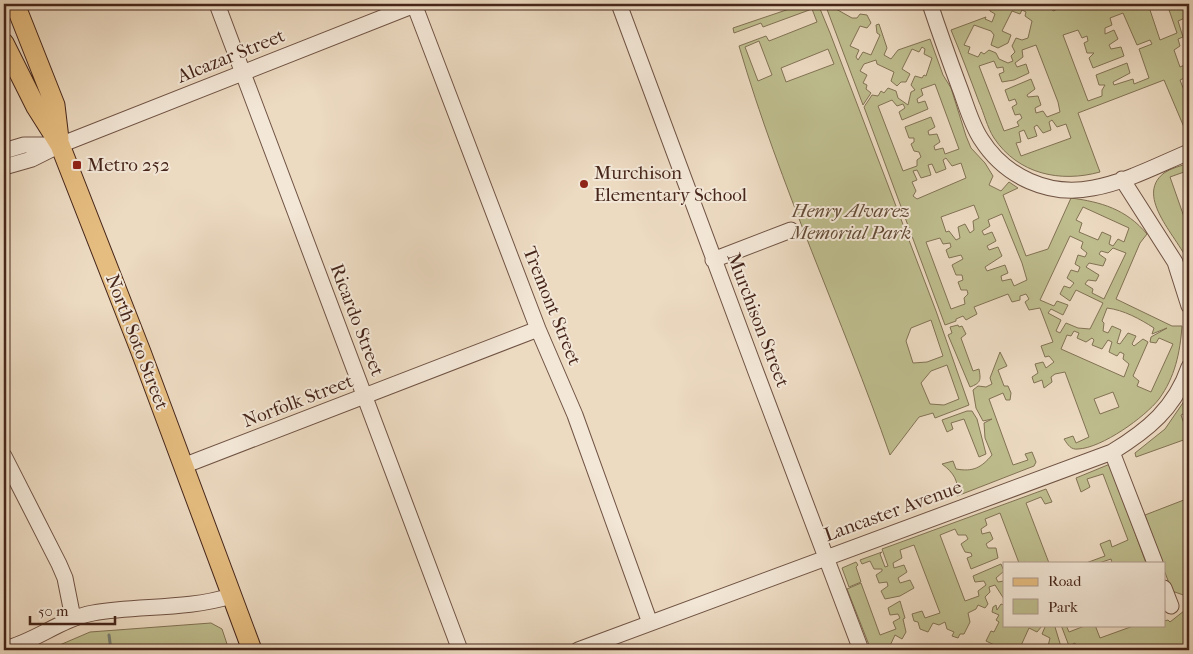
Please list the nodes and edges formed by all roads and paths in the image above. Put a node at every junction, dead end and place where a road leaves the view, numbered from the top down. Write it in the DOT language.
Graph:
graph roads {
  1 [pos="15,4"];
  2 [pos="218,4"];
  3 [pos="415,4"];
  4 [pos="619,4"];
  5 [pos="930,4"];
  6 [pos="4,43"];
  7 [pos="243,73"];
  8 [pos="60,145"];
  9 [pos="4,151"];
  10 [pos="1189,152"];
  11 [pos="4,167"];
  12 [pos="1122,179"];
  13 [pos="791,230"];
  14 [pos="713,260"];
  15 [pos="1189,306"];
  16 [pos="538,328"];
  17 [pos="1189,367"];
  18 [pos="365,396"];
  19 [pos="1112,452"];
  20 [pos="4,456"];
  21 [pos="183,466"];
  22 [pos="825,558"];
  23 [pos="1155,562"];
  24 [pos="1166,593"];
  25 [pos="231,596"];
  26 [pos="1171,606"];
  27 [pos="72,618"];
  28 [pos="650,623"];
  29 [pos="4,650"];
  30 [pos="252,650"];
  31 [pos="460,650"];
  32 [pos="578,650"];
  33 [pos="861,650"];
  1 -- 8 [label="main road"];
  2 -- 7 [label="street, Ricardo Street"];
  3 -- 7 [label="street, Alcazar Street"];
  3 -- 16 [label="street, Tremont Street"];
  4 -- 14 [label="street, Murchison Street"];
  5 -- 12 [label="street"];
  6 -- 8 [label="main road, North Soto Street"];
  7 -- 8 [label="street, Alcazar Street"];
  7 -- 18 [label="street, Ricardo Street"];
  8 -- 9 [label="street, Alcazar Street"];
  8 -- 11 [label="street, Alcazar Street"];
  8 -- 21 [label="main road, North Soto Street"];
  10 -- 12 [label="street"];
  12 -- 15 [label="street"];
  13 -- 14 [label="street"];
  14 -- 22 [label="street, Murchison Street"];
  16 -- 18 [label="street, Norfolk Street"];
  16 -- 28 [label="street, Tremont Street"];
  17 -- 19 [label="street, Lancaster Avenue"];
  18 -- 21 [label="street, Norfolk Street"];
  18 -- 31 [label="street, Ricardo Street"];
  19 -- 22 [label="street, Lancaster Avenue"];
  19 -- 23 [label="street"];
  20 -- 27 [label="street"];
  21 -- 25 [label="main road, North Soto Street"];
  22 -- 28 [label="street, Lancaster Avenue"];
  22 -- 33 [label="street, Murchison Street"];
  24 -- 26 [label="street"];
  25 -- 27 [label="street"];
  25 -- 30 [label="main road, North Soto Street"];
  27 -- 29 [label="street"];
  28 -- 32 [label="street, Lancaster Avenue"];
}
